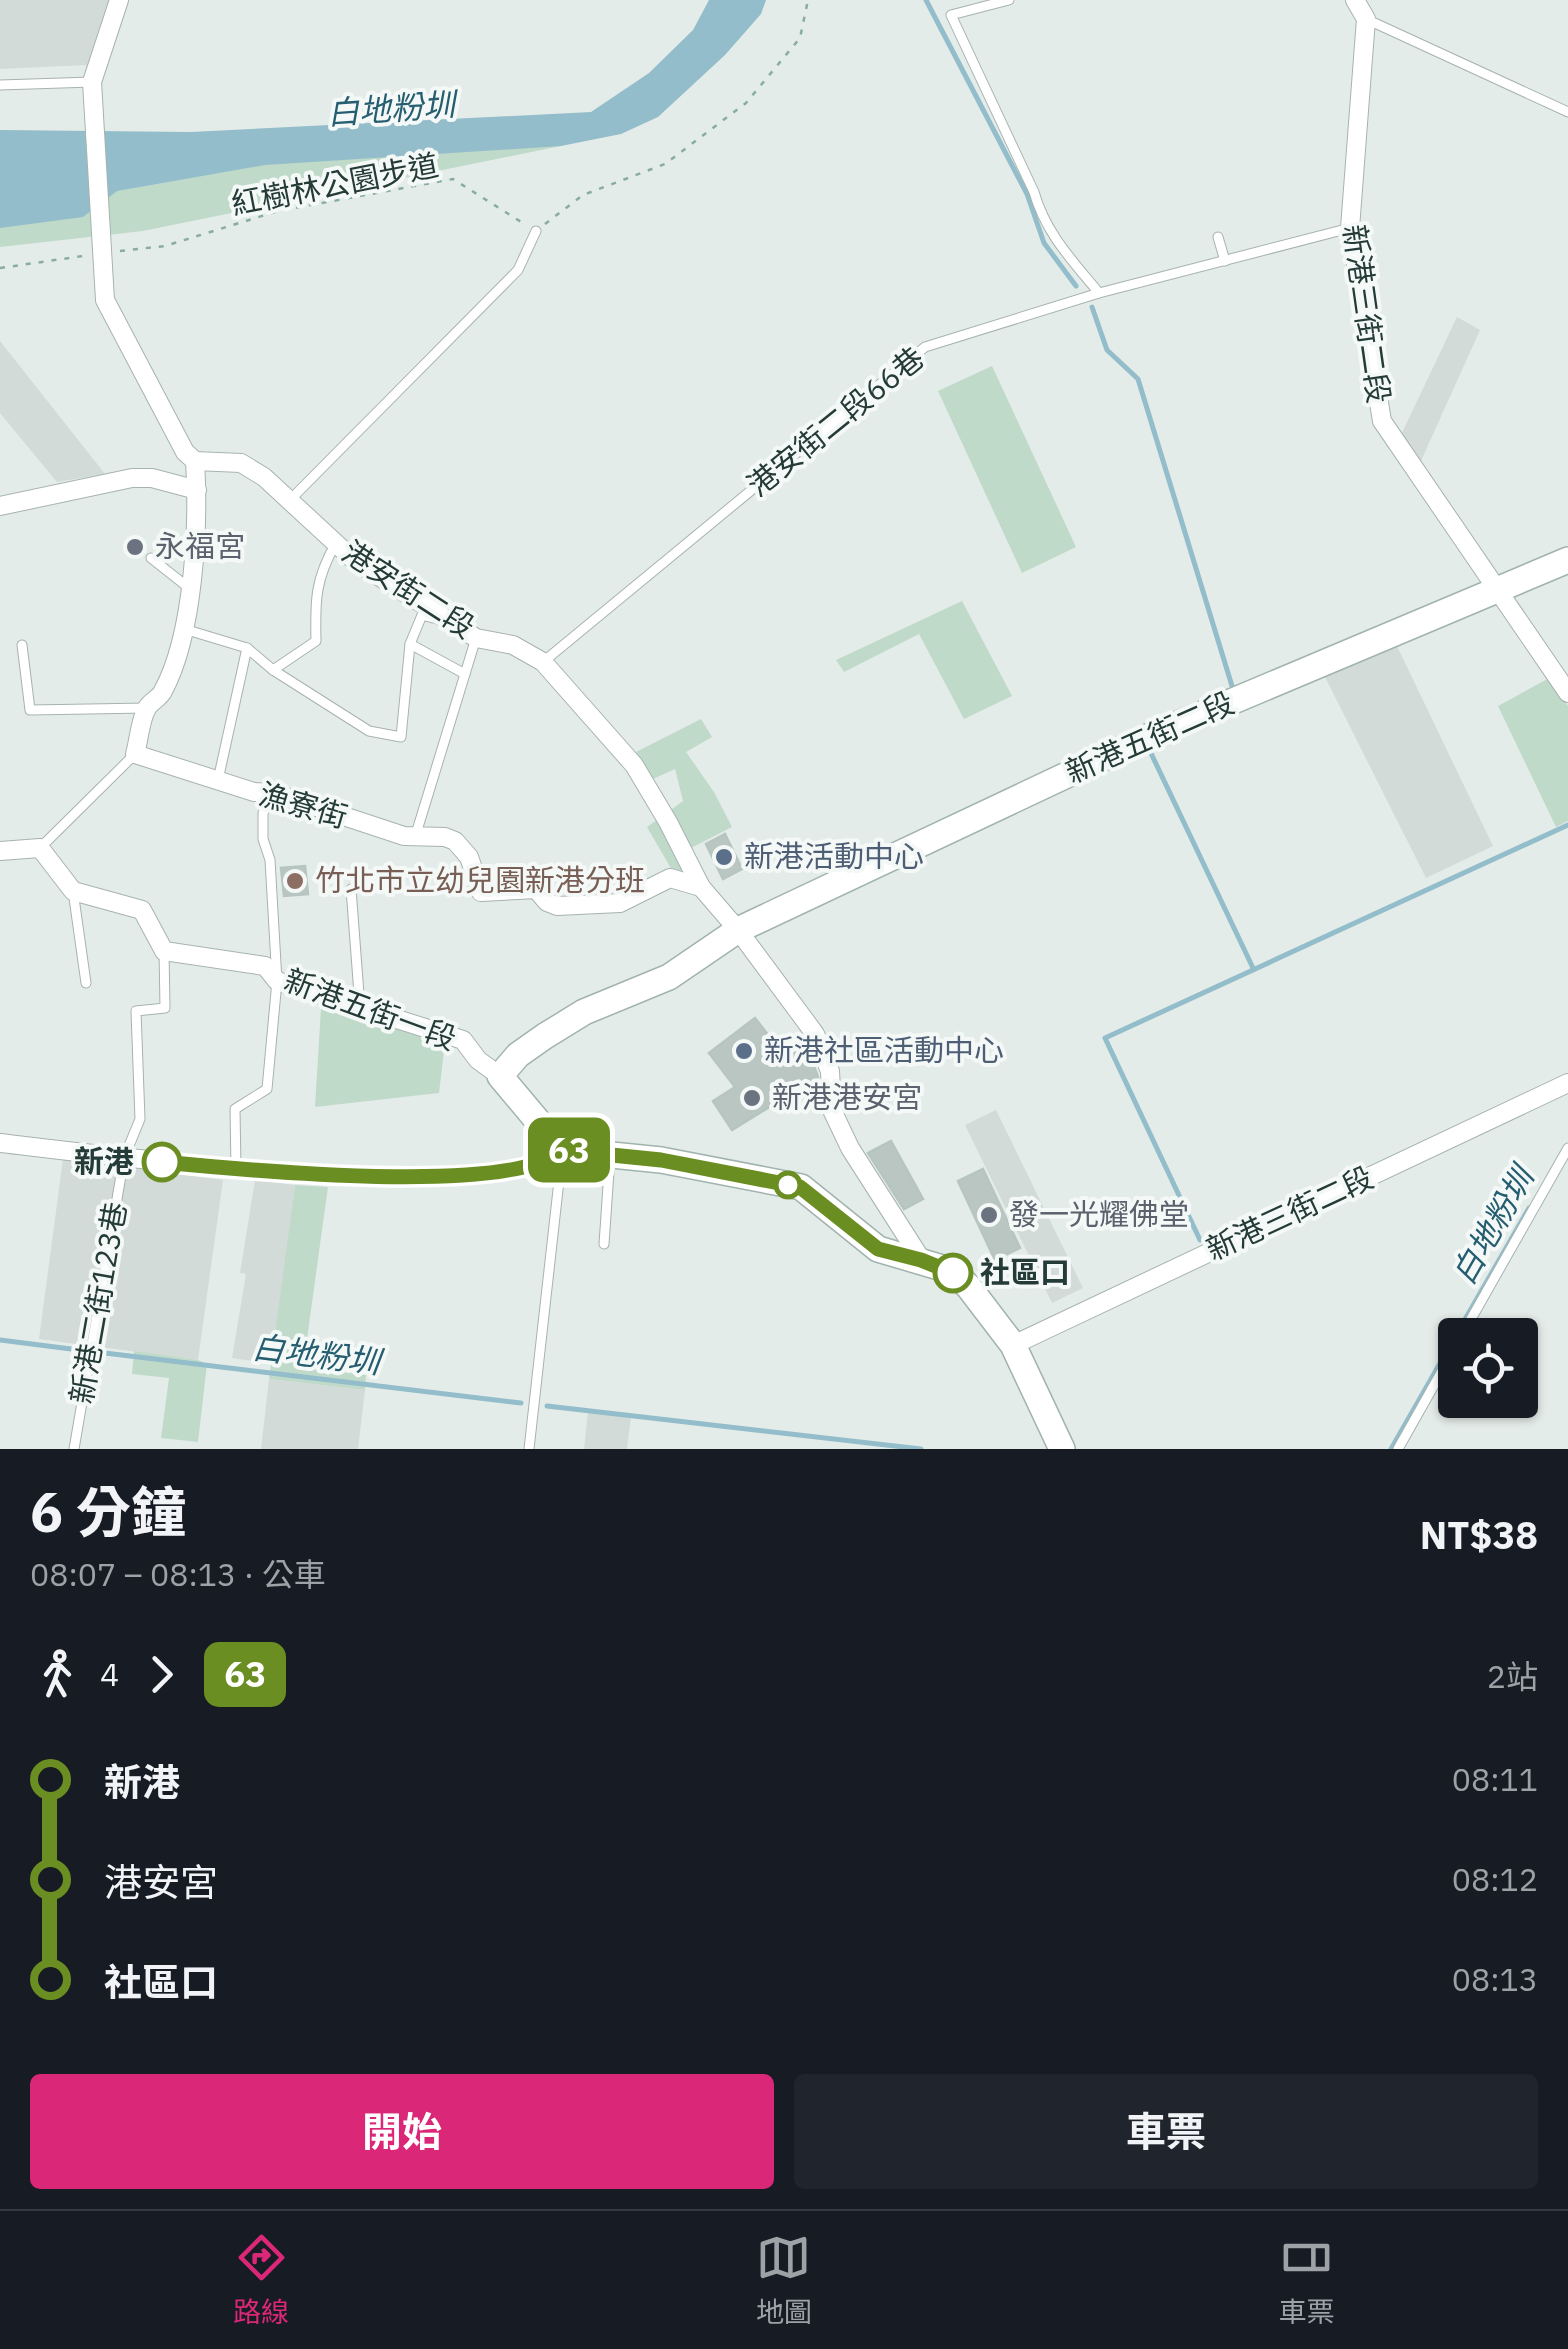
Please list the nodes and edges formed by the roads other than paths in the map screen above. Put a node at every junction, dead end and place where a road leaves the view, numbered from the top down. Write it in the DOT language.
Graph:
graph roads {
  1 [pos="119,0"];
  2 [pos="1009,0"];
  3 [pos="1355,0"];
  4 [pos="1366,19"];
  5 [pos="92,82"];
  6 [pos="0,85"];
  7 [pos="1568,112"];
  8 [pos="1350,228"];
  9 [pos="536,230"];
  10 [pos="1218,237"];
  11 [pos="1225,260"];
  12 [pos="1100,293"];
  13 [pos="196,460"];
  14 [pos="197,490"];
  15 [pos="290,501"];
  16 [pos="0,506"];
  17 [pos="336,543"];
  18 [pos="151,558"];
  19 [pos="1568,560"];
  20 [pos="1495,589"];
  21 [pos="191,590"];
  22 [pos="459,627"];
  23 [pos="184,629"];
  24 [pos="476,638"];
  25 [pos="410,644"];
  26 [pos="22,645"];
  27 [pos="247,648"];
  28 [pos="543,662"];
  29 [pos="273,670"];
  30 [pos="465,674"];
  31 [pos="1568,694"];
  32 [pos="147,708"];
  33 [pos="135,754"];
  34 [pos="218,780"];
  35 [pos="274,794"];
  36 [pos="414,837"];
  37 [pos="40,848"];
  38 [pos="0,852"];
  39 [pos="702,887"];
  40 [pos="351,889"];
  41 [pos="73,891"];
  42 [pos="738,930"];
  43 [pos="164,951"];
  44 [pos="277,980"];
  45 [pos="86,983"];
  46 [pos="360,1007"];
  47 [pos="500,1076"];
  48 [pos="1568,1083"];
  49 [pos="0,1143"];
  50 [pos="1568,1148"];
  51 [pos="562,1150"];
  52 [pos="610,1154"];
  53 [pos="124,1158"];
  54 [pos="236,1169"];
  55 [pos="604,1244"];
  56 [pos="921,1260"];
  57 [pos="1472,1318"];
  58 [pos="1013,1345"];
  59 [pos="1438,1378"];
  60 [pos="74,1449"];
  61 [pos="529,1449"];
  62 [pos="1062,1449"];
  63 [pos="1398,1449"];
  1 -- 5 [label="street"];
  2 -- 12 [label="lane"];
  3 -- 4 [label="street"];
  4 -- 7 [label="lane"];
  4 -- 8 [label="street, 新港三街二段"];
  5 -- 6 [label="lane"];
  5 -- 13 [label="street"];
  8 -- 11 [label="lane, 港安街二段66巷"];
  8 -- 20 [label="street, 新港三街二段"];
  9 -- 15 [label="lane"];
  10 -- 11 [label="lane"];
  11 -- 12 [label="lane, 港安街二段66巷"];
  12 -- 28 [label="lane, 港安街二段66巷"];
  13 -- 14 [label="street"];
  13 -- 15 [label="street, 港安街二段"];
  14 -- 16 [label="street"];
  14 -- 21 [label="street"];
  15 -- 17 [label="street, 港安街二段"];
  17 -- 22 [label="street, 港安街二段"];
  17 -- 29 [label="lane"];
  18 -- 21 [label="lane"];
  19 -- 20 [label="street, 新港五街二段"];
  20 -- 31 [label="street, 新港三街二段"];
  20 -- 42 [label="street, 新港五街二段"];
  21 -- 23 [label="street"];
  22 -- 24 [label="street, 港安街二段"];
  22 -- 25 [label="lane"];
  23 -- 27 [label="lane"];
  23 -- 32 [label="street"];
  24 -- 28 [label="street, 港安街二段"];
  24 -- 30 [label="lane"];
  25 -- 29 [label="lane"];
  25 -- 30 [label="lane"];
  26 -- 32 [label="lane"];
  27 -- 29 [label="lane"];
  27 -- 34 [label="lane"];
  28 -- 39 [label="street, 港安街二段"];
  30 -- 36 [label="lane"];
  32 -- 33 [label="street"];
  33 -- 34 [label="street, 漁寮街"];
  33 -- 37 [label="lane"];
  34 -- 35 [label="street, 漁寮街"];
  35 -- 36 [label="street, 漁寮街"];
  35 -- 44 [label="lane"];
  36 -- 39 [label="street, 漁寮街"];
  37 -- 38 [label="street"];
  37 -- 41 [label="street"];
  39 -- 42 [label="street, 港安街二段"];
  40 -- 46 [label="lane"];
  41 -- 43 [label="street"];
  41 -- 45 [label="lane"];
  42 -- 47 [label="street"];
  42 -- 56 [label="street, 港安街二段"];
  43 -- 44 [label="street, 新港五街一段"];
  43 -- 53 [label="lane, 新港二街123巷"];
  44 -- 46 [label="street, 新港五街一段"];
  44 -- 54 [label="lane"];
  46 -- 47 [label="street, 新港五街一段"];
  47 -- 51 [label="street"];
  48 -- 58 [label="street, 新港三街二段"];
  49 -- 53 [label="street"];
  50 -- 57 [label="lane"];
  51 -- 52 [label="street"];
  51 -- 54 [label="street"];
  51 -- 61 [label="lane"];
  52 -- 55 [label="lane"];
  52 -- 56 [label="street"];
  53 -- 54 [label="street"];
  53 -- 60 [label="lane, 新港二街123巷"];
  56 -- 58 [label="street"];
  58 -- 62 [label="street"];
  59 -- 63 [label="lane"];
}
